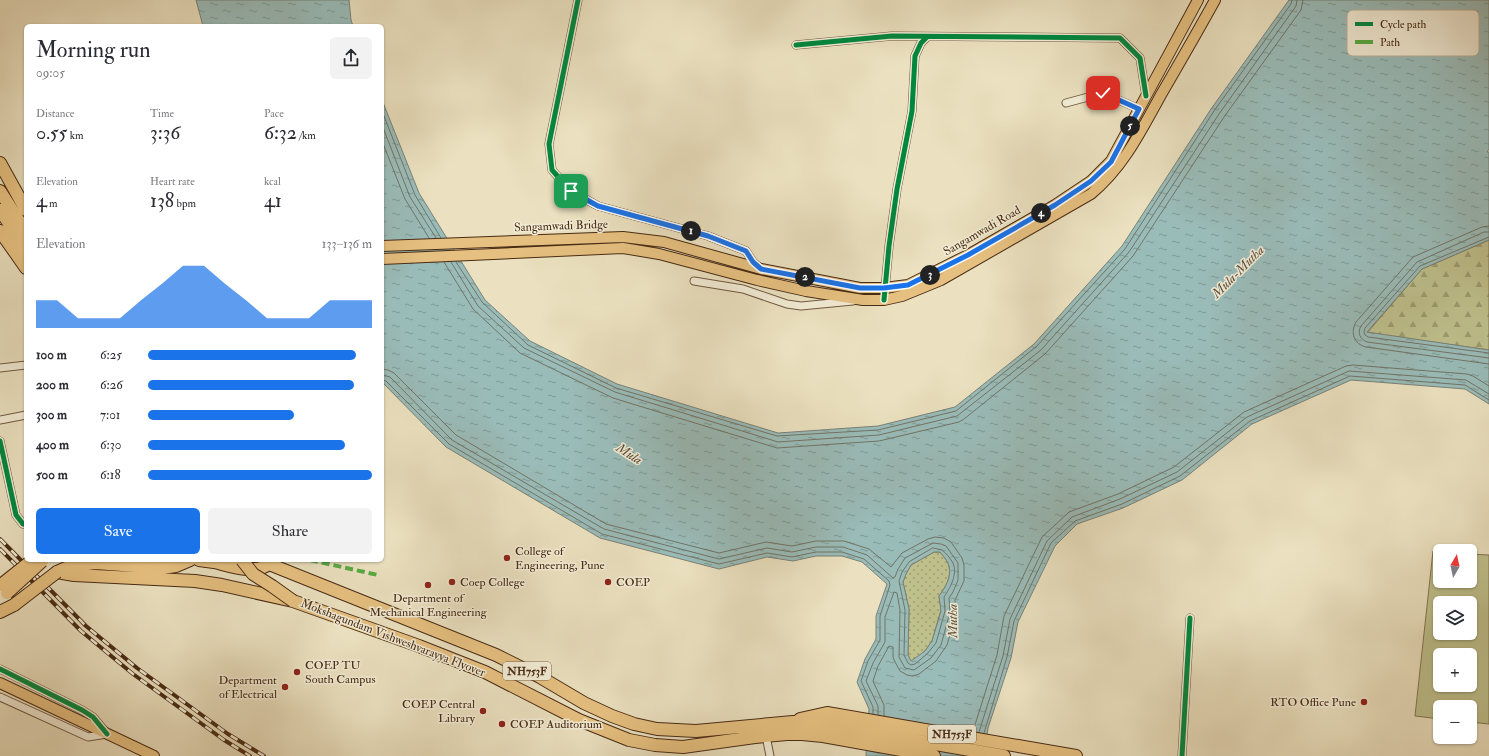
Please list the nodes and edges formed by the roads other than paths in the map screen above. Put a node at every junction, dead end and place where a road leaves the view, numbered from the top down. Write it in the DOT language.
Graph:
graph roads {
  1 [pos="578,0"];
  2 [pos="1198,0"];
  3 [pos="1212,1"];
  4 [pos="927,37"];
  5 [pos="796,45"];
  6 [pos="1146,96"];
  7 [pos="1066,103"];
  8 [pos="1139,109"];
  9 [pos="0,163"];
  10 [pos="0,191"];
  11 [pos="24,206"];
  12 [pos="0,210"];
  13 [pos="24,229"];
  14 [pos="0,231"];
  15 [pos="24,246"];
  16 [pos="384,246"];
  17 [pos="384,259"];
  18 [pos="24,265"];
  19 [pos="761,269"];
  20 [pos="757,280"];
  21 [pos="694,281"];
  22 [pos="860,288"];
  23 [pos="884,288"];
  24 [pos="863,300"];
  25 [pos="884,300"];
  26 [pos="24,365"];
  27 [pos="0,368"];
  28 [pos="24,415"];
  29 [pos="0,420"];
  30 [pos="0,441"];
  31 [pos="24,524"];
  32 [pos="37,562"];
  33 [pos="185,562"];
  34 [pos="238,562"];
  35 [pos="268,562"];
  36 [pos="57,572"];
  37 [pos="2,590"];
  38 [pos="293,601"];
  39 [pos="0,612"];
  40 [pos="1190,618"];
  41 [pos="0,669"];
  42 [pos="0,683"];
  43 [pos="0,697"];
  44 [pos="825,725"];
  45 [pos="107,734"];
  46 [pos="766,736"];
  47 [pos="154,756"];
  48 [pos="770,756"];
  49 [pos="934,756"];
  50 [pos="1004,756"];
  51 [pos="1076,756"];
  52 [pos="1182,756"];
  1 -- 19 [label="street"];
  2 -- 6 [label="main road, Sangamwadi Road"];
  3 -- 25 [label="main road, Sangamwadi Road"];
  4 -- 5 [label="street"];
  4 -- 6 [label="street"];
  4 -- 23 [label="street"];
  6 -- 8 [label="main road, Sangamwadi Road"];
  7 -- 8 [label="street"];
  8 -- 23 [label="main road, Sangamwadi Road"];
  9 -- 11 [label="highway"];
  10 -- 13 [label="highway"];
  12 -- 15 [label="highway"];
  14 -- 18 [label="highway"];
  16 -- 19 [label="main road, Sangamwadi Bridge"];
  17 -- 20 [label="main road, Sangamwadi Bridge"];
  19 -- 22 [label="main road, Sangamwadi Bridge"];
  20 -- 24 [label="main road, Sangamwadi Road"];
  21 -- 24 [label="street"];
  22 -- 23 [label="main road, Sangamwadi Road"];
  23 -- 25 [label="street"];
  24 -- 25 [label="main road, Sangamwadi Road"];
  26 -- 27 [label="street"];
  28 -- 29 [label="street"];
  30 -- 31 [label="street"];
  32 -- 37 [label="highway, bridge"];
  33 -- 36 [label="highway"];
  34 -- 35 [label="highway"];
  34 -- 38 [label="highway, Mokshagundam Vishweshvarayya Flyover, bridge"];
  35 -- 44 [label="highway, NH753F"];
  36 -- 38 [label="highway, Mokshagundam Vishweshvarayya Flyover, bridge"];
  36 -- 39 [label="highway, bridge"];
  38 -- 46 [label="highway, Mokshagundam Vishweshvarayya Flyover / NH753F"];
  40 -- 52 [label="street"];
  41 -- 45 [label="street"];
  42 -- 45 [label="main road"];
  43 -- 45 [label="street"];
  44 -- 46 [label="highway, NH753F"];
  44 -- 49 [label="highway, NH753F"];
  44 -- 50 [label="highway, NH753F"];
  44 -- 51 [label="highway, NH753F"];
  45 -- 47 [label="main road"];
  46 -- 48 [label="street"];
}
